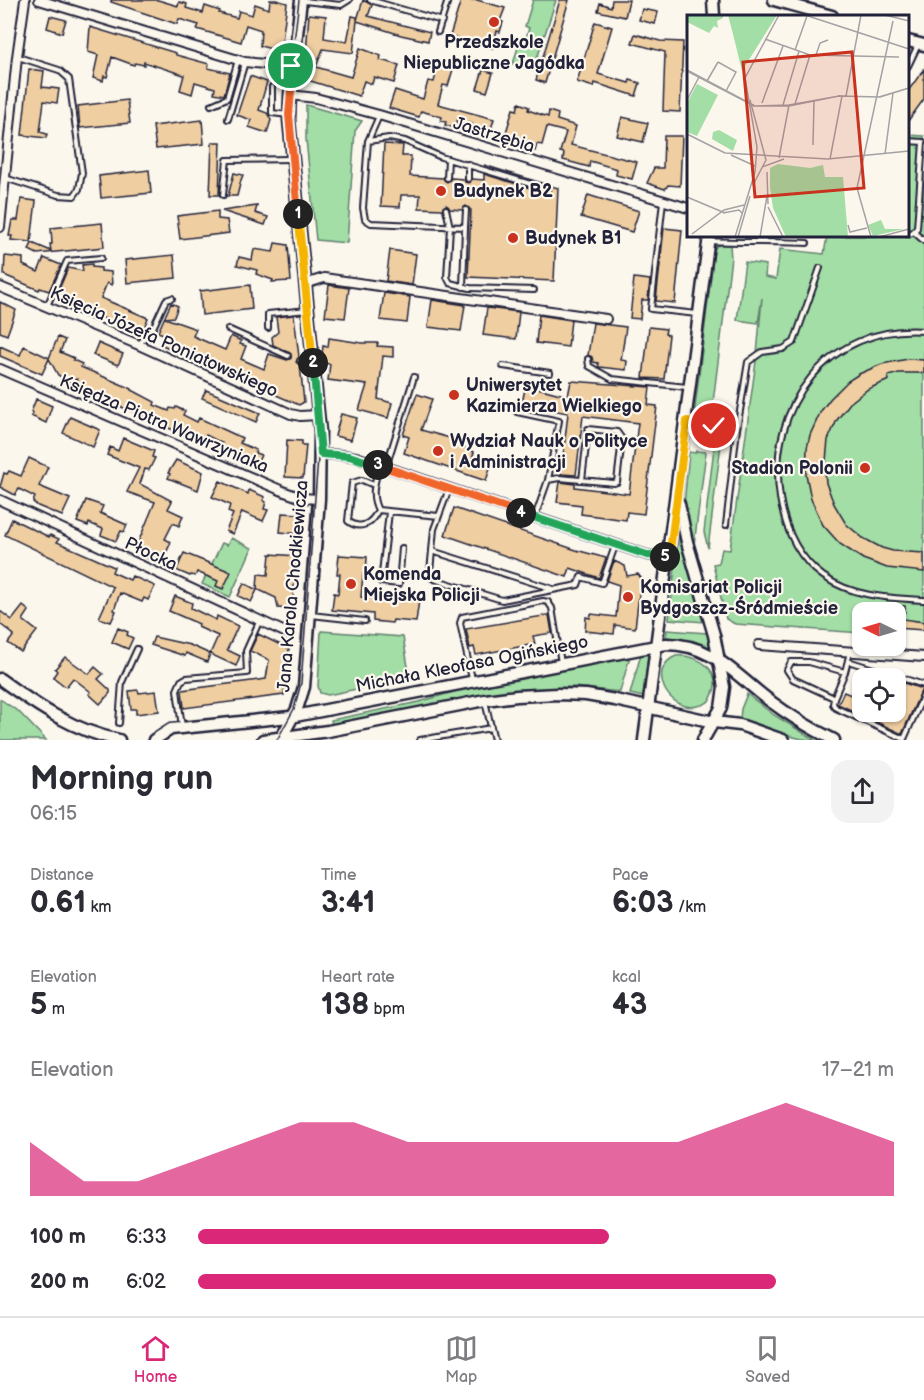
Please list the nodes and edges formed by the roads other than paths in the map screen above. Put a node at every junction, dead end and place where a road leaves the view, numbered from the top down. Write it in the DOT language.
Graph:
graph roads {
  1 [pos="25,0"];
  2 [pos="39,0"];
  3 [pos="301,0"];
  4 [pos="349,0"];
  5 [pos="370,0"];
  6 [pos="448,0"];
  7 [pos="713,0"];
  8 [pos="774,0"];
  9 [pos="804,5"];
  10 [pos="714,15"];
  11 [pos="829,15"];
  12 [pos="442,21"];
  13 [pos="438,32"];
  14 [pos="917,43"];
  15 [pos="17,57"];
  16 [pos="242,60"];
  17 [pos="909,63"];
  18 [pos="293,67"];
  19 [pos="272,87"];
  20 [pos="290,95"];
  21 [pos="212,105"];
  22 [pos="289,115"];
  23 [pos="379,115"];
  24 [pos="228,119"];
  25 [pos="368,141"];
  26 [pos="923,142"];
  27 [pos="293,158"];
  28 [pos="448,159"];
  29 [pos="468,164"];
  30 [pos="5,178"];
  31 [pos="447,178"];
  32 [pos="468,179"];
  33 [pos="547,189"];
  34 [pos="223,195"];
  35 [pos="663,200"];
  36 [pos="687,208"];
  37 [pos="446,209"];
  38 [pos="466,210"];
  39 [pos="0,227"];
  40 [pos="450,227"];
  41 [pos="465,227"];
  42 [pos="914,232"];
  43 [pos="909,234"];
  44 [pos="709,238"];
  45 [pos="924,240"];
  46 [pos="807,243"];
  47 [pos="101,258"];
  48 [pos="820,268"];
  49 [pos="305,284"];
  50 [pos="0,287"];
  51 [pos="463,287"];
  52 [pos="534,290"];
  53 [pos="172,298"];
  54 [pos="47,307"];
  55 [pos="307,310"];
  56 [pos="700,315"];
  57 [pos="606,319"];
  58 [pos="268,328"];
  59 [pos="228,329"];
  60 [pos="924,331"];
  61 [pos="139,345"];
  62 [pos="288,356"];
  63 [pos="588,359"];
  64 [pos="312,360"];
  65 [pos="300,361"];
  66 [pos="503,366"];
  67 [pos="0,369"];
  68 [pos="550,373"];
  69 [pos="414,377"];
  70 [pos="691,387"];
  71 [pos="517,412"];
  72 [pos="318,415"];
  73 [pos="687,421"];
  74 [pos="737,429"];
  75 [pos="321,454"];
  76 [pos="382,467"];
  77 [pos="548,480"];
  78 [pos="582,480"];
  79 [pos="374,485"];
  80 [pos="449,489"];
  81 [pos="677,492"];
  82 [pos="319,499"];
  83 [pos="0,500"];
  84 [pos="378,510"];
  85 [pos="389,513"];
  86 [pos="439,516"];
  87 [pos="535,518"];
  88 [pos="726,525"];
  89 [pos="615,545"];
  90 [pos="402,548"];
  91 [pos="432,551"];
  92 [pos="669,558"];
  93 [pos="554,589"];
  94 [pos="924,600"];
  95 [pos="310,615"];
  96 [pos="260,621"];
  97 [pos="364,621"];
  98 [pos="289,634"];
  99 [pos="658,645"];
  100 [pos="759,645"];
  101 [pos="137,649"];
  102 [pos="850,651"];
  103 [pos="924,657"];
  104 [pos="848,660"];
  105 [pos="720,661"];
  106 [pos="561,664"];
  107 [pos="845,672"];
  108 [pos="0,679"];
  109 [pos="472,681"];
  110 [pos="924,685"];
  111 [pos="924,694"];
  112 [pos="834,698"];
  113 [pos="485,700"];
  114 [pos="648,708"];
  115 [pos="293,716"];
  116 [pos="714,722"];
  117 [pos="118,723"];
  118 [pos="182,728"];
  119 [pos="491,728"];
  120 [pos="280,739"];
  121 [pos="420,739"];
  122 [pos="119,740"];
  123 [pos="154,740"];
  124 [pos="263,740"];
  125 [pos="413,740"];
  126 [pos="494,740"];
  127 [pos="644,740"];
  128 [pos="703,740"];
  129 [pos="783,740"];
  130 [pos="834,740"];
  1 -- 15 [label="street"];
  2 -- 16 [label="street"];
  3 -- 4 [label="lane"];
  3 -- 18 [label="street, Jana Karola Chodkiewicza"];
  5 -- 12 [label="lane"];
  6 -- 12 [label="lane"];
  7 -- 10 [label="street"];
  8 -- 9 [label="street"];
  9 -- 11 [label="street"];
  12 -- 13 [label="lane"];
  14 -- 17 [label="lane"];
  15 -- 30 [label="street"];
  15 -- 30 [label="lane"];
  16 -- 18 [label="street"];
  16 -- 21 [label="lane"];
  16 -- 24 [label="lane"];
  18 -- 20 [label="street, Jana Karola Chodkiewicza"];
  19 -- 22 [label="lane"];
  20 -- 22 [label="street, Jana Karola Chodkiewicza"];
  20 -- 23 [label="street, Jastrzębia"];
  22 -- 27 [label="street, Jana Karola Chodkiewicza"];
  23 -- 25 [label="lane"];
  23 -- 35 [label="street, Jastrzębia"];
  25 -- 28 [label="lane"];
  25 -- 40 [label="lane"];
  26 -- 42 [label="lane"];
  27 -- 34 [label="lane"];
  27 -- 49 [label="street, Jana Karola Chodkiewicza"];
  28 -- 29 [label="lane"];
  28 -- 31 [label="lane"];
  29 -- 32 [label="lane"];
  29 -- 33 [label="lane"];
  30 -- 39 [label="street"];
  35 -- 36 [label="street, Jastrzębia"];
  35 -- 56 [label="lane"];
  37 -- 40 [label="lane"];
  38 -- 41 [label="lane"];
  40 -- 41 [label="lane"];
  40 -- 51 [label="lane"];
  41 -- 51 [label="lane"];
  42 -- 43 [label="lane"];
  42 -- 45 [label="lane"];
  44 -- 46 [label="lane"];
  44 -- 56 [label="street"];
  47 -- 54 [label="lane"];
  48 -- 74 [label="lane"];
  49 -- 55 [label="street, Jana Karola Chodkiewicza"];
  49 -- 57 [label="street"];
  50 -- 54 [label="street, Księcia Józefa Poniatowskiego"];
  51 -- 52 [label="lane"];
  53 -- 61 [label="lane"];
  54 -- 61 [label="street, Księcia Józefa Poniatowskiego"];
  55 -- 58 [label="lane"];
  55 -- 64 [label="street, Jana Karola Chodkiewicza"];
  56 -- 70 [label="street"];
  59 -- 62 [label="lane"];
  60 -- 94 [label="lane"];
  61 -- 72 [label="street, Księcia Józefa Poniatowskiego"];
  63 -- 70 [label="lane"];
  64 -- 65 [label="lane"];
  64 -- 72 [label="street, Jana Karola Chodkiewicza"];
  66 -- 68 [label="lane"];
  67 -- 82 [label="street, Księdza Piotra Wawrzyniaka"];
  69 -- 76 [label="lane"];
  70 -- 73 [label="street"];
  71 -- 77 [label="lane"];
  72 -- 75 [label="street, Jana Karola Chodkiewicza"];
  73 -- 74 [label="lane"];
  73 -- 81 [label="street"];
  74 -- 88 [label="lane"];
  75 -- 76 [label="street"];
  75 -- 82 [label="street, Jana Karola Chodkiewicza"];
  76 -- 79 [label="lane"];
  76 -- 80 [label="street"];
  77 -- 78 [label="lane"];
  77 -- 87 [label="lane"];
  78 -- 78 [label="lane"];
  79 -- 84 [label="lane"];
  79 -- 84 [label="lane"];
  80 -- 86 [label="lane"];
  80 -- 87 [label="street"];
  81 -- 92 [label="street"];
  81 -- 105 [label="street"];
  82 -- 95 [label="street, Jana Karola Chodkiewicza"];
  83 -- 96 [label="street, Płocka"];
  84 -- 85 [label="lane"];
  85 -- 86 [label="lane"];
  85 -- 90 [label="lane"];
  86 -- 91 [label="lane"];
  87 -- 89 [label="street"];
  89 -- 92 [label="street"];
  89 -- 93 [label="lane"];
  91 -- 93 [label="lane"];
  91 -- 93 [label="lane"];
  92 -- 99 [label="street"];
  95 -- 97 [label="lane"];
  95 -- 115 [label="street, Jana Karola Chodkiewicza"];
  96 -- 98 [label="street, Płocka"];
  96 -- 118 [label="lane"];
  99 -- 105 [label="street, Michała Kleofasa Ogińskiego"];
  99 -- 106 [label="street, Michała Kleofasa Ogińskiego"];
  99 -- 114 [label="street"];
  100 -- 102 [label="street"];
  101 -- 117 [label="lane"];
  102 -- 103 [label="street"];
  102 -- 104 [label="lane"];
  104 -- 107 [label="lane"];
  104 -- 110 [label="lane"];
  105 -- 116 [label="street"];
  105 -- 130 [label="street"];
  106 -- 109 [label="street, Michała Kleofasa Ogińskiego"];
  106 -- 109 [label="lane"];
  107 -- 112 [label="lane"];
  107 -- 112 [label="lane"];
  108 -- 122 [label="street"];
  109 -- 115 [label="street, Michała Kleofasa Ogińskiego"];
  111 -- 112 [label="lane"];
  113 -- 114 [label="street"];
  113 -- 119 [label="lane"];
  113 -- 120 [label="street"];
  114 -- 116 [label="street"];
  114 -- 127 [label="street"];
  115 -- 118 [label="street, Michała Kleofasa Ogińskiego"];
  115 -- 120 [label="street, Jana Karola Chodkiewicza"];
  116 -- 128 [label="street"];
  116 -- 129 [label="street"];
  118 -- 123 [label="street, Michała Kleofasa Ogińskiego"];
  119 -- 121 [label="lane"];
  119 -- 126 [label="lane"];
  120 -- 124 [label="street"];
  121 -- 125 [label="lane"];
}
